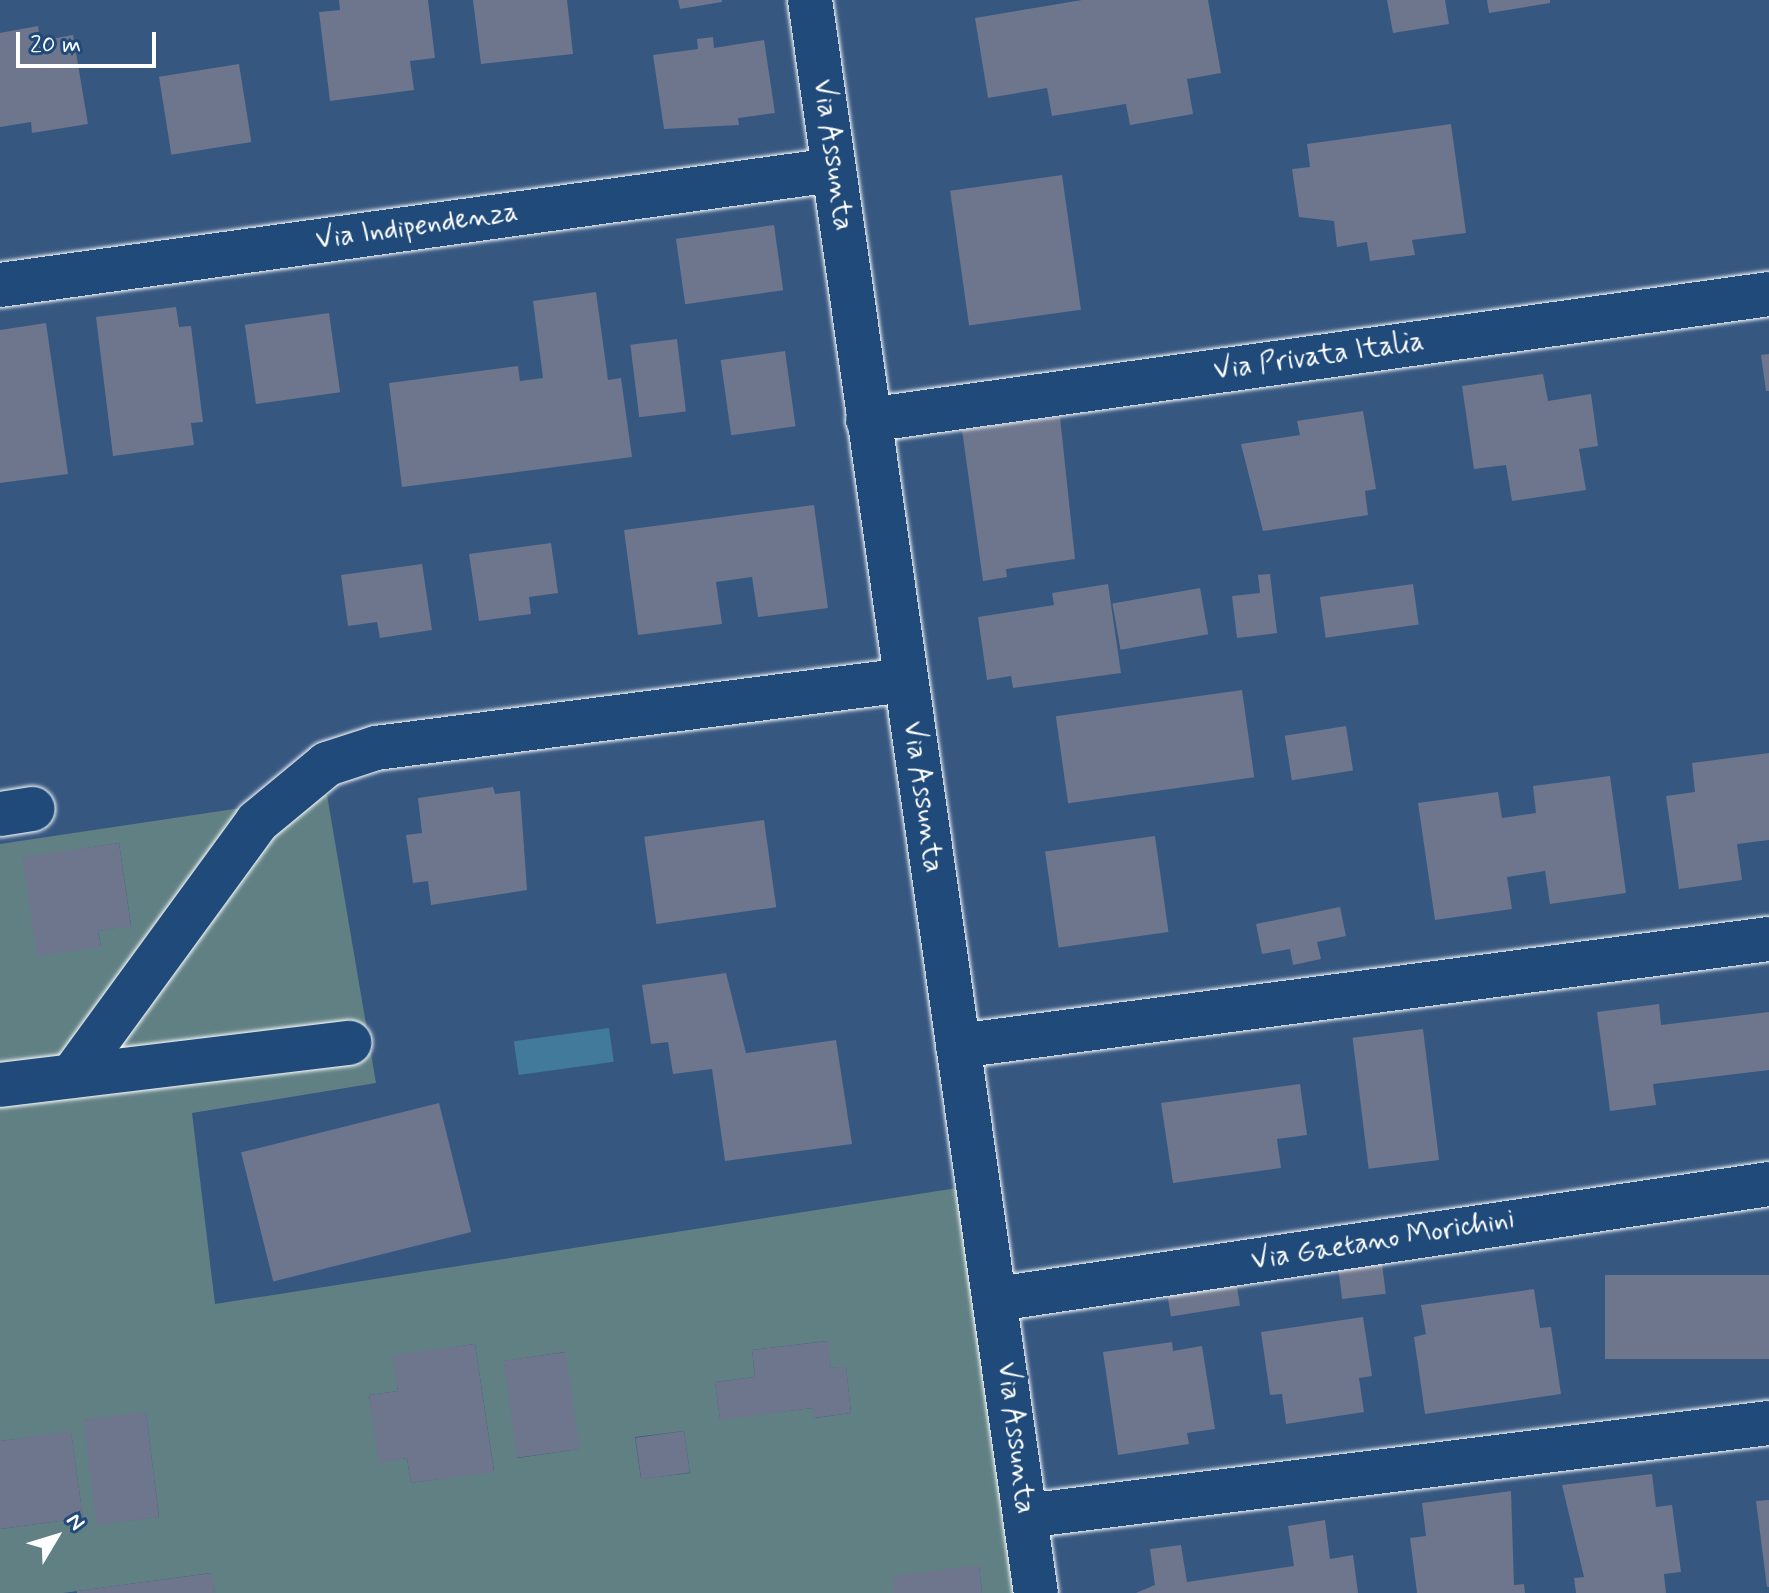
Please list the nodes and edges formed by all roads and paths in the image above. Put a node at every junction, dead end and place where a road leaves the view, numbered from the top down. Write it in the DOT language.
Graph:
graph roads {
  1 [pos="810,0"];
  2 [pos="833,170"];
  3 [pos="0,285"];
  4 [pos="1769,294"];
  5 [pos="868,420"];
  6 [pos="905,680"];
  7 [pos="1769,939"];
  8 [pos="349,1043"];
  9 [pos="958,1046"];
  10 [pos="72,1076"];
  11 [pos="0,1085"];
  12 [pos="1769,1184"];
  13 [pos="997,1299"];
  14 [pos="1769,1423"];
  15 [pos="1025,1516"];
  16 [pos="1036,1593"];
  1 -- 2 [label="street, Via Assunta"];
  2 -- 3 [label="street, Via Indipendenza"];
  2 -- 5 [label="street, Via Assunta"];
  4 -- 5 [label="street, Via Privata Italia"];
  5 -- 6 [label="street, Via Assunta"];
  6 -- 9 [label="street, Via Assunta"];
  6 -- 10 [label="street"];
  7 -- 9 [label="street"];
  8 -- 10 [label="street"];
  9 -- 13 [label="street, Via Assunta"];
  10 -- 11 [label="street"];
  12 -- 13 [label="street, Via Gaetano Morichini"];
  13 -- 15 [label="street, Via Assunta"];
  14 -- 15 [label="street"];
  15 -- 16 [label="street, Via Assunta"];
}
